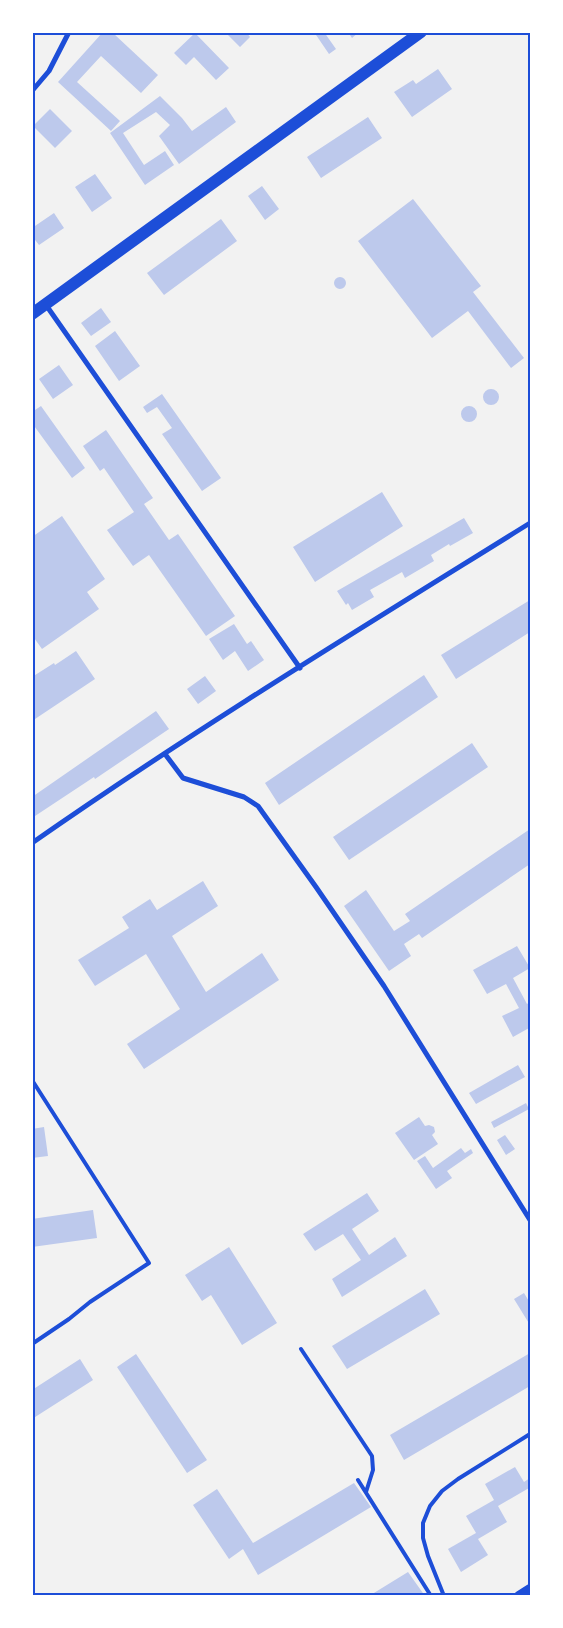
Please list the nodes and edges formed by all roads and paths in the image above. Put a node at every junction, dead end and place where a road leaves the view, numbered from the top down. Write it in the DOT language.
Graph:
graph roads {
  1 [pos="69,32"];
  2 [pos="421,32"];
  3 [pos="32,91"];
  4 [pos="46,305"];
  5 [pos="32,314"];
  6 [pos="530,523"];
  7 [pos="300,668"];
  8 [pos="165,754"];
  9 [pos="32,843"];
  10 [pos="32,1080"];
  11 [pos="530,1220"];
  12 [pos="32,1344"];
  13 [pos="301,1349"];
  14 [pos="530,1434"];
  15 [pos="358,1480"];
  16 [pos="366,1492"];
  17 [pos="530,1589"];
  18 [pos="431,1596"];
  19 [pos="444,1596"];
  20 [pos="520,1596"];
  1 -- 3 [label="street"];
  2 -- 4 [label="highway"];
  4 -- 5 [label="highway"];
  4 -- 7 [label="street"];
  6 -- 7 [label="street"];
  7 -- 8 [label="street"];
  8 -- 9 [label="street"];
  8 -- 11 [label="street"];
  10 -- 12 [label="lane"];
  13 -- 16 [label="lane"];
  14 -- 19 [label="lane"];
  15 -- 16 [label="lane"];
  16 -- 18 [label="lane"];
  17 -- 20 [label="main road"];
}
